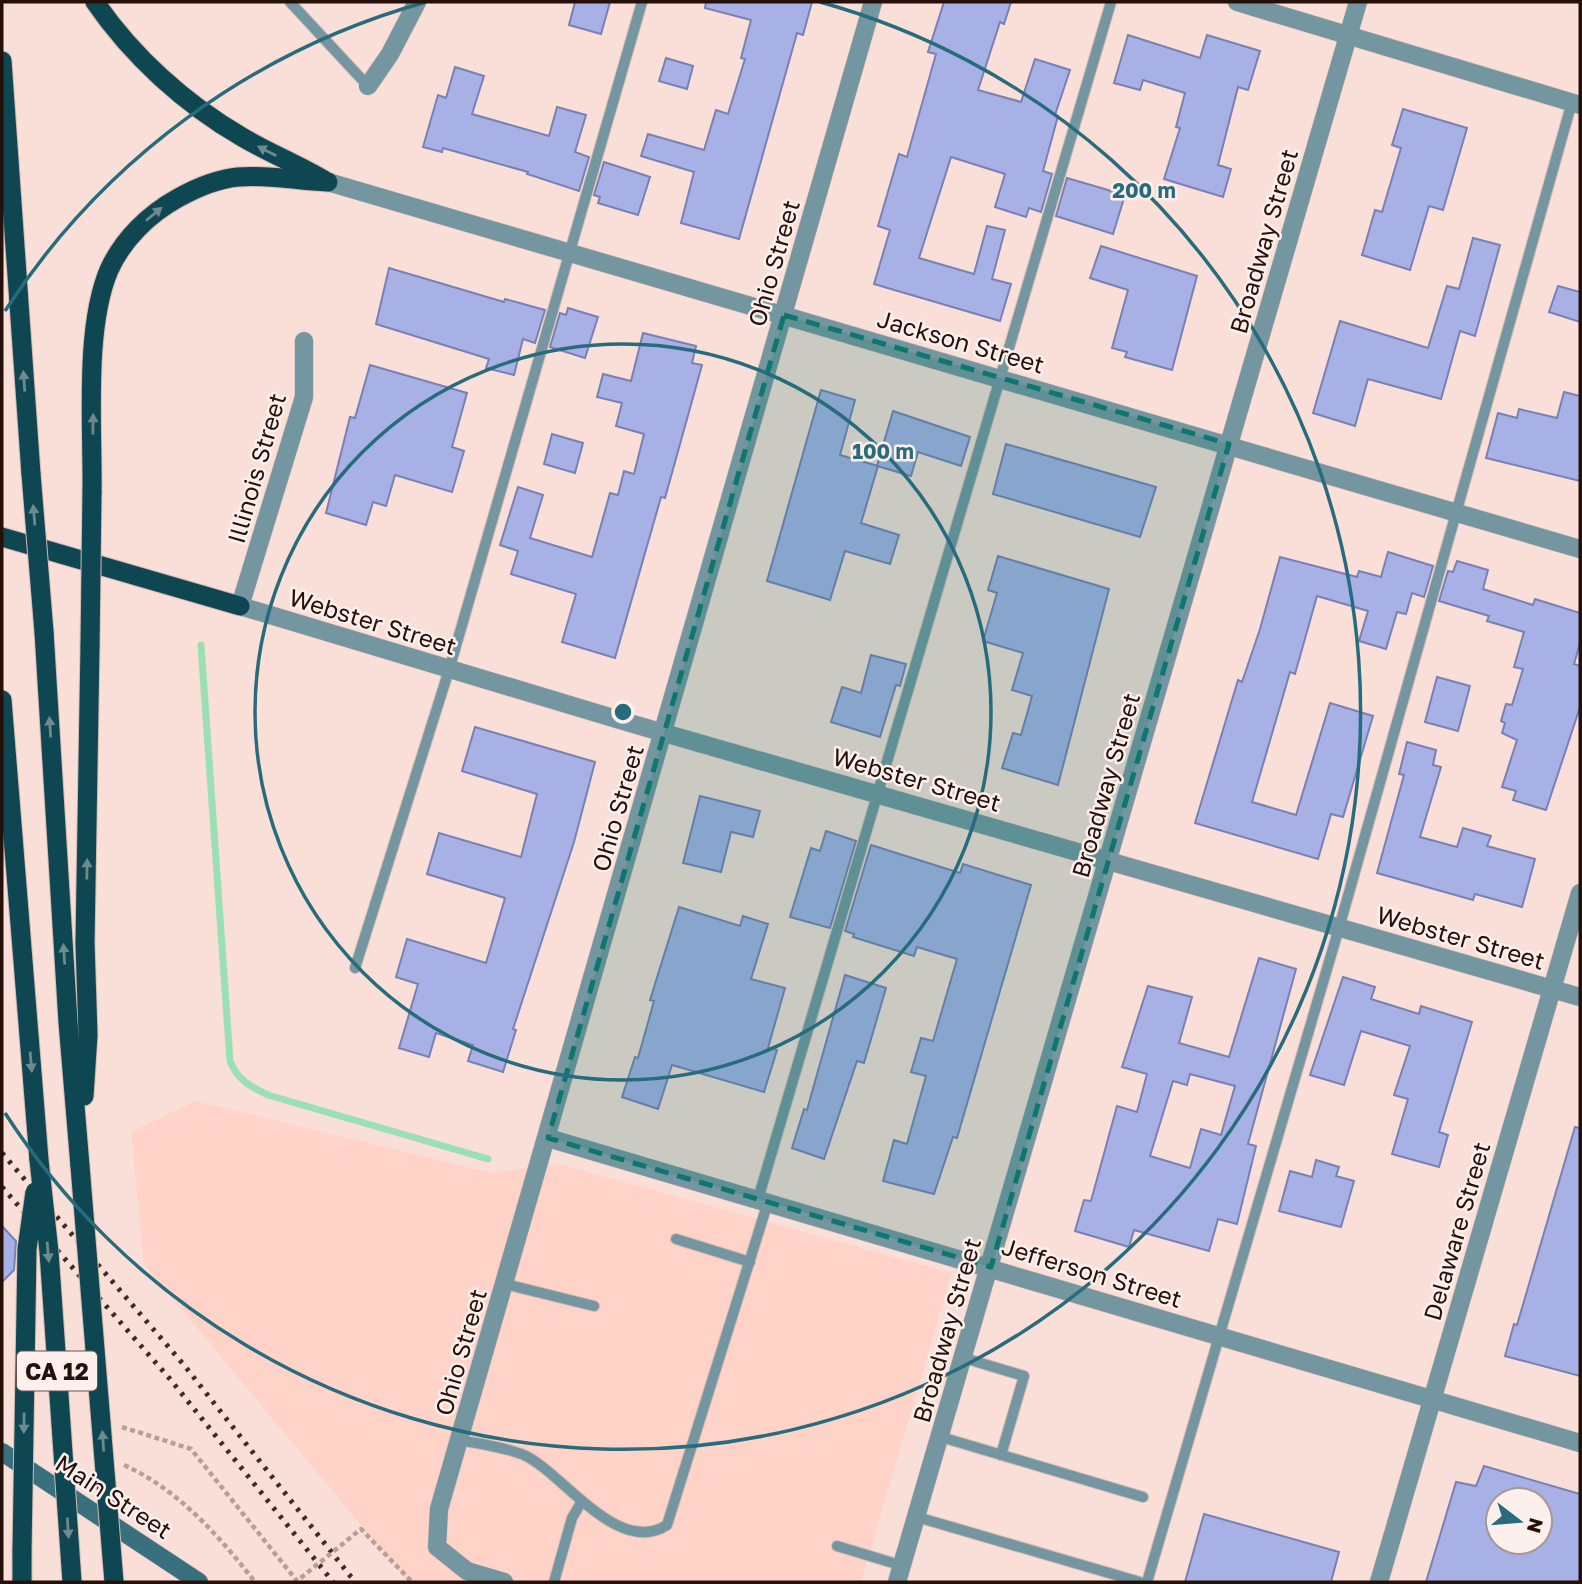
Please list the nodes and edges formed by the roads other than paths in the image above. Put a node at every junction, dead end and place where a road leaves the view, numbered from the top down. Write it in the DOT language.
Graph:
graph roads {
  1 [pos="95,2"];
  2 [pos="290,2"];
  3 [pos="417,2"];
  4 [pos="642,2"];
  5 [pos="873,2"];
  6 [pos="1111,2"];
  7 [pos="1237,2"];
  8 [pos="1358,2"];
  9 [pos="1349,34"];
  10 [pos="2,61"];
  11 [pos="368,86"];
  12 [pos="1576,104"];
  13 [pos="328,182"];
  14 [pos="570,252"];
  15 [pos="784,315"];
  16 [pos="303,341"];
  17 [pos="1001,379"];
  18 [pos="1229,444"];
  19 [pos="1456,513"];
  20 [pos="2,537"];
  21 [pos="1580,549"];
  22 [pos="240,606"];
  23 [pos="449,670"];
  24 [pos="2,699"];
  25 [pos="664,733"];
  26 [pos="880,794"];
  27 [pos="1109,860"];
  28 [pos="1580,893"];
  29 [pos="1339,928"];
  30 [pos="355,968"];
  31 [pos="1552,989"];
  32 [pos="1580,997"];
  33 [pos="548,1138"];
  34 [pos="39,1160"];
  35 [pos="80,1166"];
  36 [pos="763,1201"];
  37 [pos="676,1239"];
  38 [pos="750,1262"];
  39 [pos="990,1267"];
  40 [pos="505,1283"];
  41 [pos="594,1307"];
  42 [pos="1217,1335"];
  43 [pos="964,1358"];
  44 [pos="1432,1399"];
  45 [pos="941,1437"];
  46 [pos="460,1440"];
  47 [pos="1580,1443"];
  48 [pos="2,1452"];
  49 [pos="1001,1455"];
  50 [pos="1143,1497"];
  51 [pos="582,1501"];
  52 [pos="917,1517"];
  53 [pos="837,1546"];
  54 [pos="900,1574"];
  55 [pos="22,1582"];
  56 [pos="72,1582"];
  57 [pos="114,1582"];
  58 [pos="199,1582"];
  59 [pos="504,1582"];
  60 [pos="554,1582"];
  61 [pos="1140,1582"];
  62 [pos="1147,1582"];
  63 [pos="1379,1582"];
  13 -- 1 [label="highway, one-way"];
  2 -- 11 [label="lane"];
  3 -- 11 [label="street"];
  4 -- 14 [label="lane"];
  5 -- 15 [label="street, Ohio Street"];
  6 -- 17 [label="lane"];
  7 -- 9 [label="street"];
  8 -- 9 [label="street, Broadway Street"];
  9 -- 12 [label="street"];
  9 -- 18 [label="street, Broadway Street"];
  35 -- 10 [label="highway, CA 12, one-way, bridge"];
  12 -- 19 [label="lane"];
  13 -- 14 [label="street, Jackson Street"];
  35 -- 13 [label="highway, one-way, bridge"];
  14 -- 15 [label="street, Jackson Street"];
  14 -- 23 [label="lane"];
  15 -- 17 [label="street, Jackson Street"];
  15 -- 25 [label="street, Ohio Street"];
  16 -- 22 [label="street, Illinois Street"];
  17 -- 18 [label="street, Jackson Street"];
  17 -- 26 [label="lane"];
  18 -- 19 [label="street, Jackson Street"];
  18 -- 27 [label="street, Broadway Street"];
  19 -- 21 [label="street, Jackson Street"];
  19 -- 29 [label="lane"];
  20 -- 22 [label="highway"];
  22 -- 23 [label="street, Webster Street"];
  23 -- 25 [label="street, Webster Street"];
  23 -- 30 [label="lane"];
  24 -- 34 [label="highway, CA 12, one-way"];
  25 -- 26 [label="street, Webster Street"];
  25 -- 33 [label="street, Ohio Street"];
  26 -- 27 [label="street, Webster Street"];
  26 -- 36 [label="lane"];
  27 -- 29 [label="street, Webster Street"];
  27 -- 39 [label="street, Broadway Street"];
  28 -- 31 [label="street, Delaware Street"];
  29 -- 31 [label="street, Webster Street"];
  29 -- 42 [label="lane"];
  31 -- 32 [label="street, Webster Street"];
  31 -- 44 [label="street, Delaware Street"];
  33 -- 36 [label="street, Jefferson Street"];
  33 -- 40 [label="street, Ohio Street"];
  34 -- 55 [label="highway, one-way, bridge"];
  34 -- 56 [label="highway, CA 12, one-way, bridge"];
  57 -- 35 [label="highway, CA 12, one-way, bridge"];
  36 -- 38 [label="lane"];
  36 -- 39 [label="street, Jefferson Street"];
  37 -- 38 [label="lane"];
  38 -- 51 [label="lane"];
  39 -- 42 [label="street, Jefferson Street"];
  39 -- 43 [label="street, Broadway Street"];
  40 -- 41 [label="lane"];
  40 -- 46 [label="street, Ohio Street"];
  42 -- 44 [label="street, Jefferson Street"];
  42 -- 62 [label="lane"];
  43 -- 45 [label="street, Broadway Street"];
  43 -- 49 [label="lane"];
  44 -- 47 [label="street, Jefferson Street"];
  44 -- 63 [label="street, Delaware Street"];
  45 -- 49 [label="lane"];
  45 -- 52 [label="street, Broadway Street"];
  46 -- 51 [label="lane"];
  46 -- 59 [label="street, Ohio Street"];
  48 -- 58 [label="main road, Main Street"];
  49 -- 50 [label="lane"];
  51 -- 60 [label="lane"];
  52 -- 54 [label="street, Broadway Street"];
  52 -- 61 [label="lane"];
  53 -- 54 [label="lane"];
}
